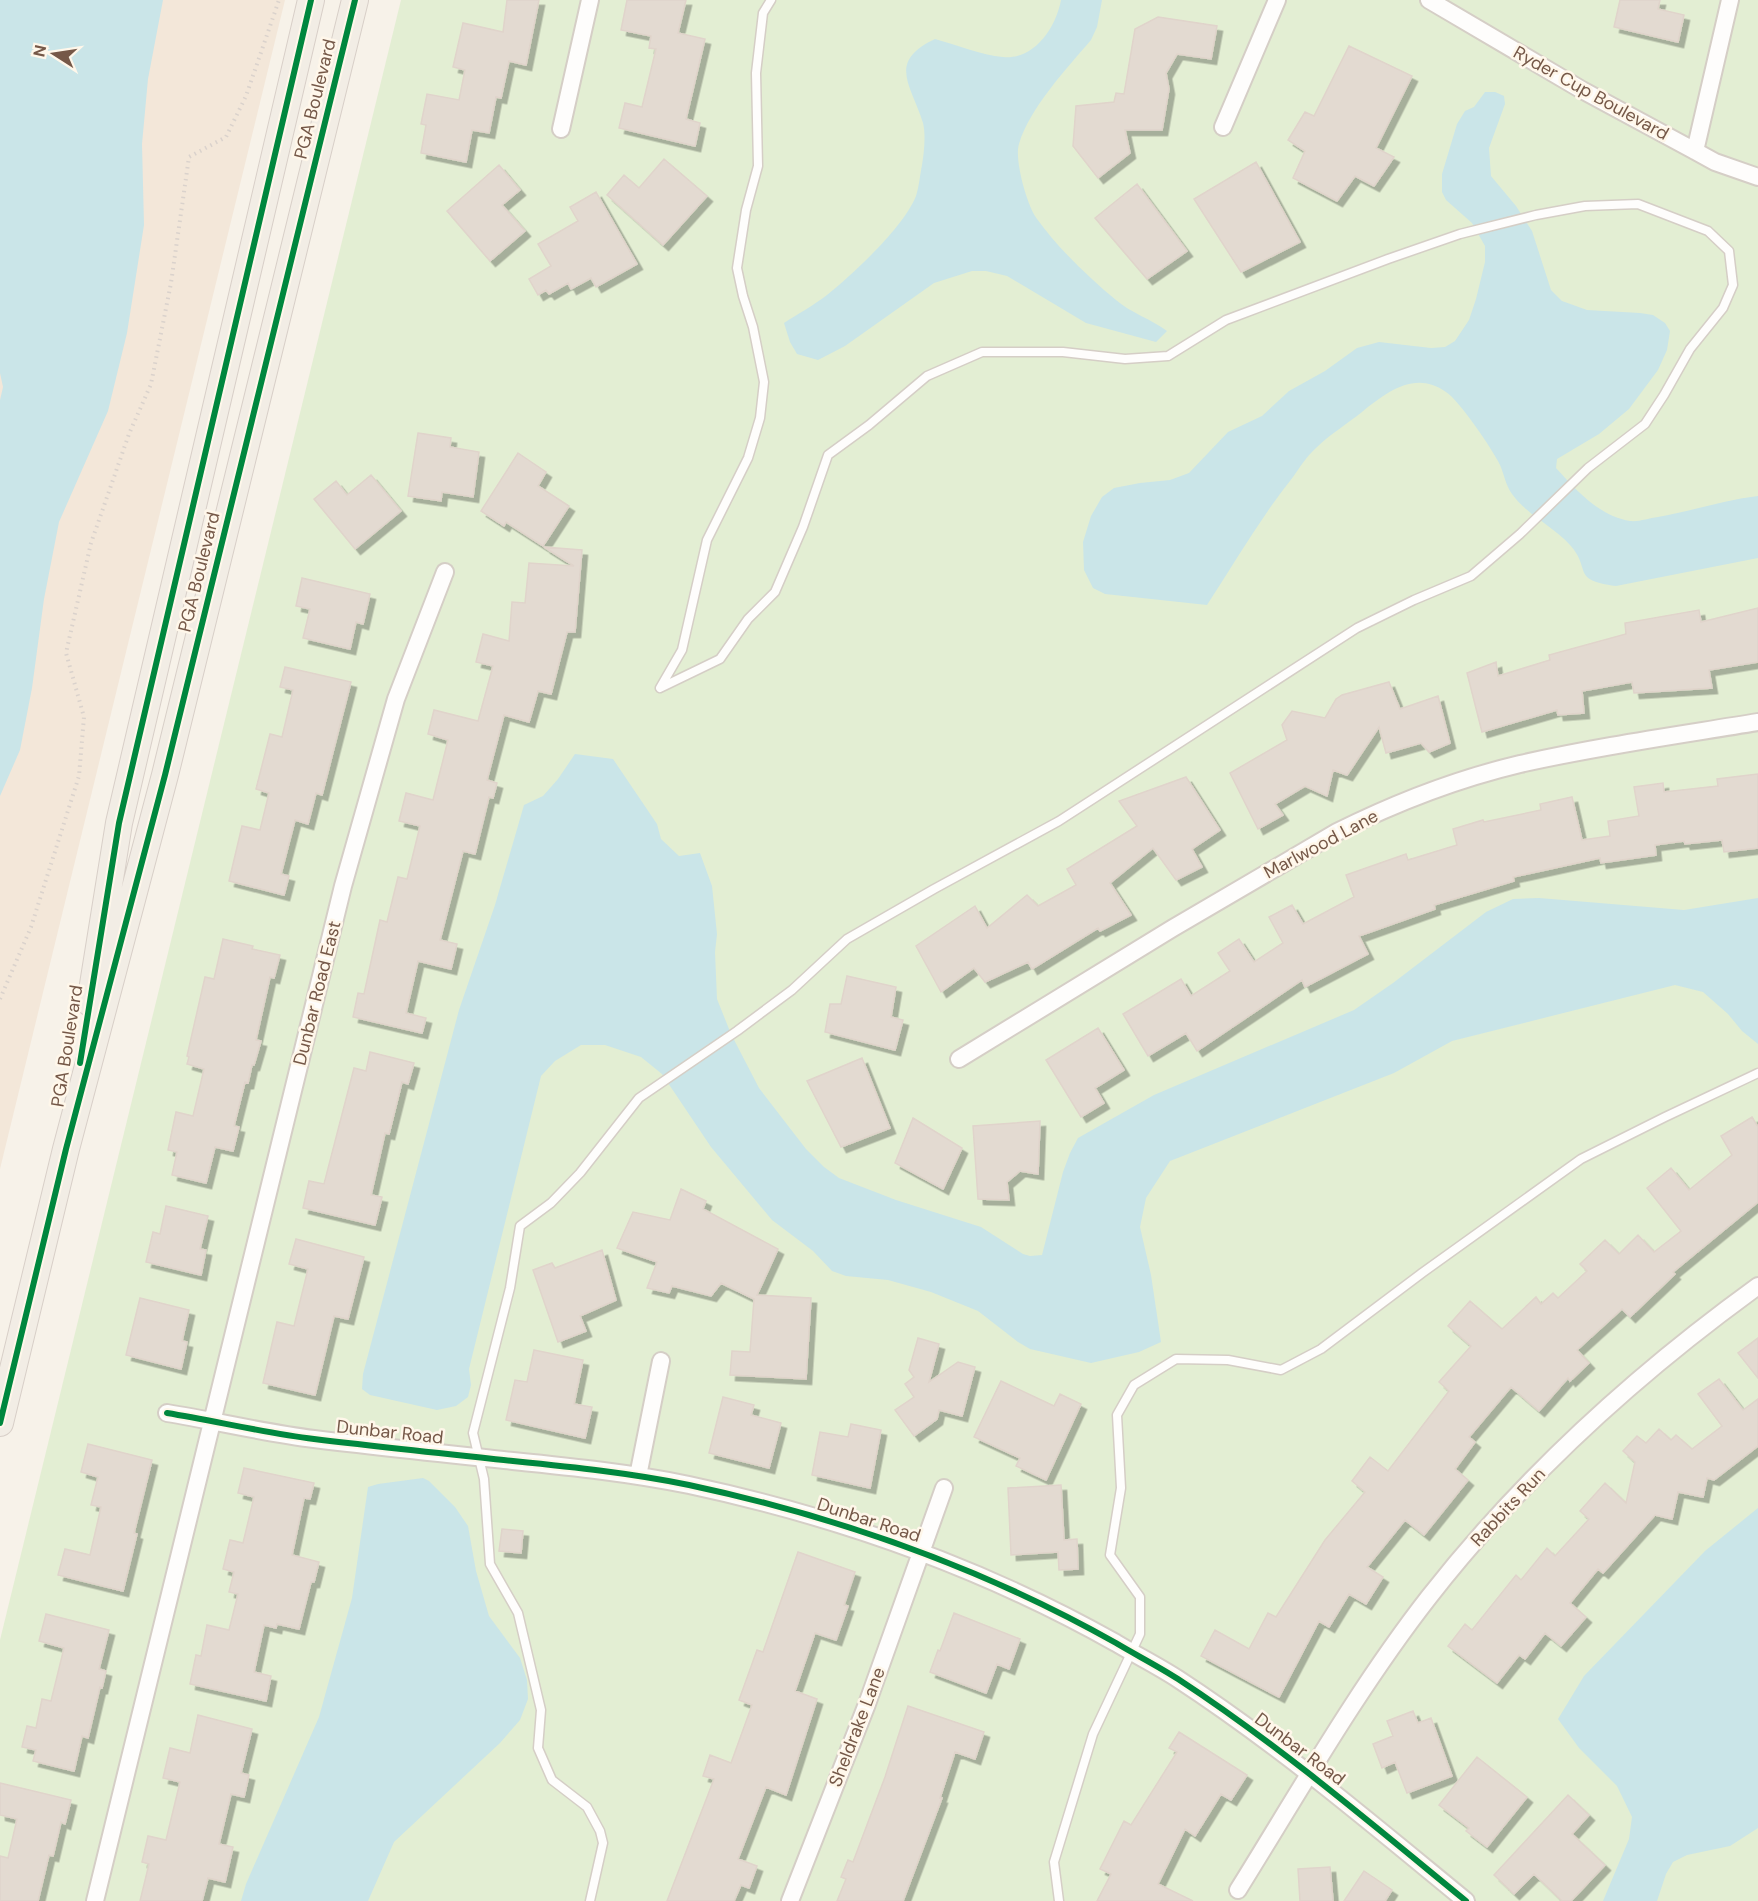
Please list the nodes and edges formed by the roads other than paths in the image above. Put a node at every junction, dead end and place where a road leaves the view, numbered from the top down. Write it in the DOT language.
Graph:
graph roads {
  1 [pos="311,0"];
  2 [pos="355,0"];
  3 [pos="590,0"];
  4 [pos="771,0"];
  5 [pos="1277,0"];
  6 [pos="1429,0"];
  7 [pos="1730,0"];
  8 [pos="1222,127"];
  9 [pos="561,129"];
  10 [pos="1695,151"];
  11 [pos="1758,177"];
  12 [pos="445,572"];
  13 [pos="1758,722"];
  14 [pos="959,1059"];
  15 [pos="1758,1073"];
  16 [pos="66,1149"];
  17 [pos="1758,1286"];
  18 [pos="661,1361"];
  19 [pos="167,1413"];
  20 [pos="214,1421"];
  21 [pos="0,1423"];
  22 [pos="478,1457"];
  23 [pos="639,1476"];
  24 [pos="944,1488"];
  25 [pos="920,1552"];
  26 [pos="1132,1652"];
  27 [pos="1310,1775"];
  28 [pos="1238,1890"];
  29 [pos="95,1901"];
  30 [pos="590,1901"];
  31 [pos="790,1901"];
  32 [pos="1059,1901"];
  33 [pos="1466,1901"];
  1 -- 16 [label="main road, PGA Boulevard"];
  2 -- 16 [label="main road, PGA Boulevard"];
  3 -- 9 [label="street"];
  4 -- 22 [label="lane"];
  5 -- 8 [label="street"];
  6 -- 10 [label="street, Ryder Cup Boulevard"];
  7 -- 10 [label="street"];
  10 -- 11 [label="street, Ryder Cup Boulevard"];
  12 -- 20 [label="street, Dunbar Road East"];
  13 -- 14 [label="street, Marlwood Lane"];
  15 -- 26 [label="lane"];
  16 -- 21 [label="main road, PGA Boulevard"];
  17 -- 27 [label="street, Rabbits Run"];
  18 -- 23 [label="street"];
  19 -- 20 [label="street, Dunbar Road"];
  20 -- 22 [label="street, Dunbar Road"];
  20 -- 29 [label="street"];
  22 -- 23 [label="street, Dunbar Road"];
  22 -- 30 [label="lane"];
  23 -- 25 [label="street, Dunbar Road"];
  24 -- 25 [label="street, Sheldrake Lane"];
  25 -- 26 [label="street, Dunbar Road"];
  25 -- 31 [label="street, Sheldrake Lane"];
  26 -- 27 [label="street, Dunbar Road"];
  26 -- 32 [label="lane"];
  27 -- 28 [label="street, Rabbits Run"];
  27 -- 33 [label="street, Dunbar Road"];
}
